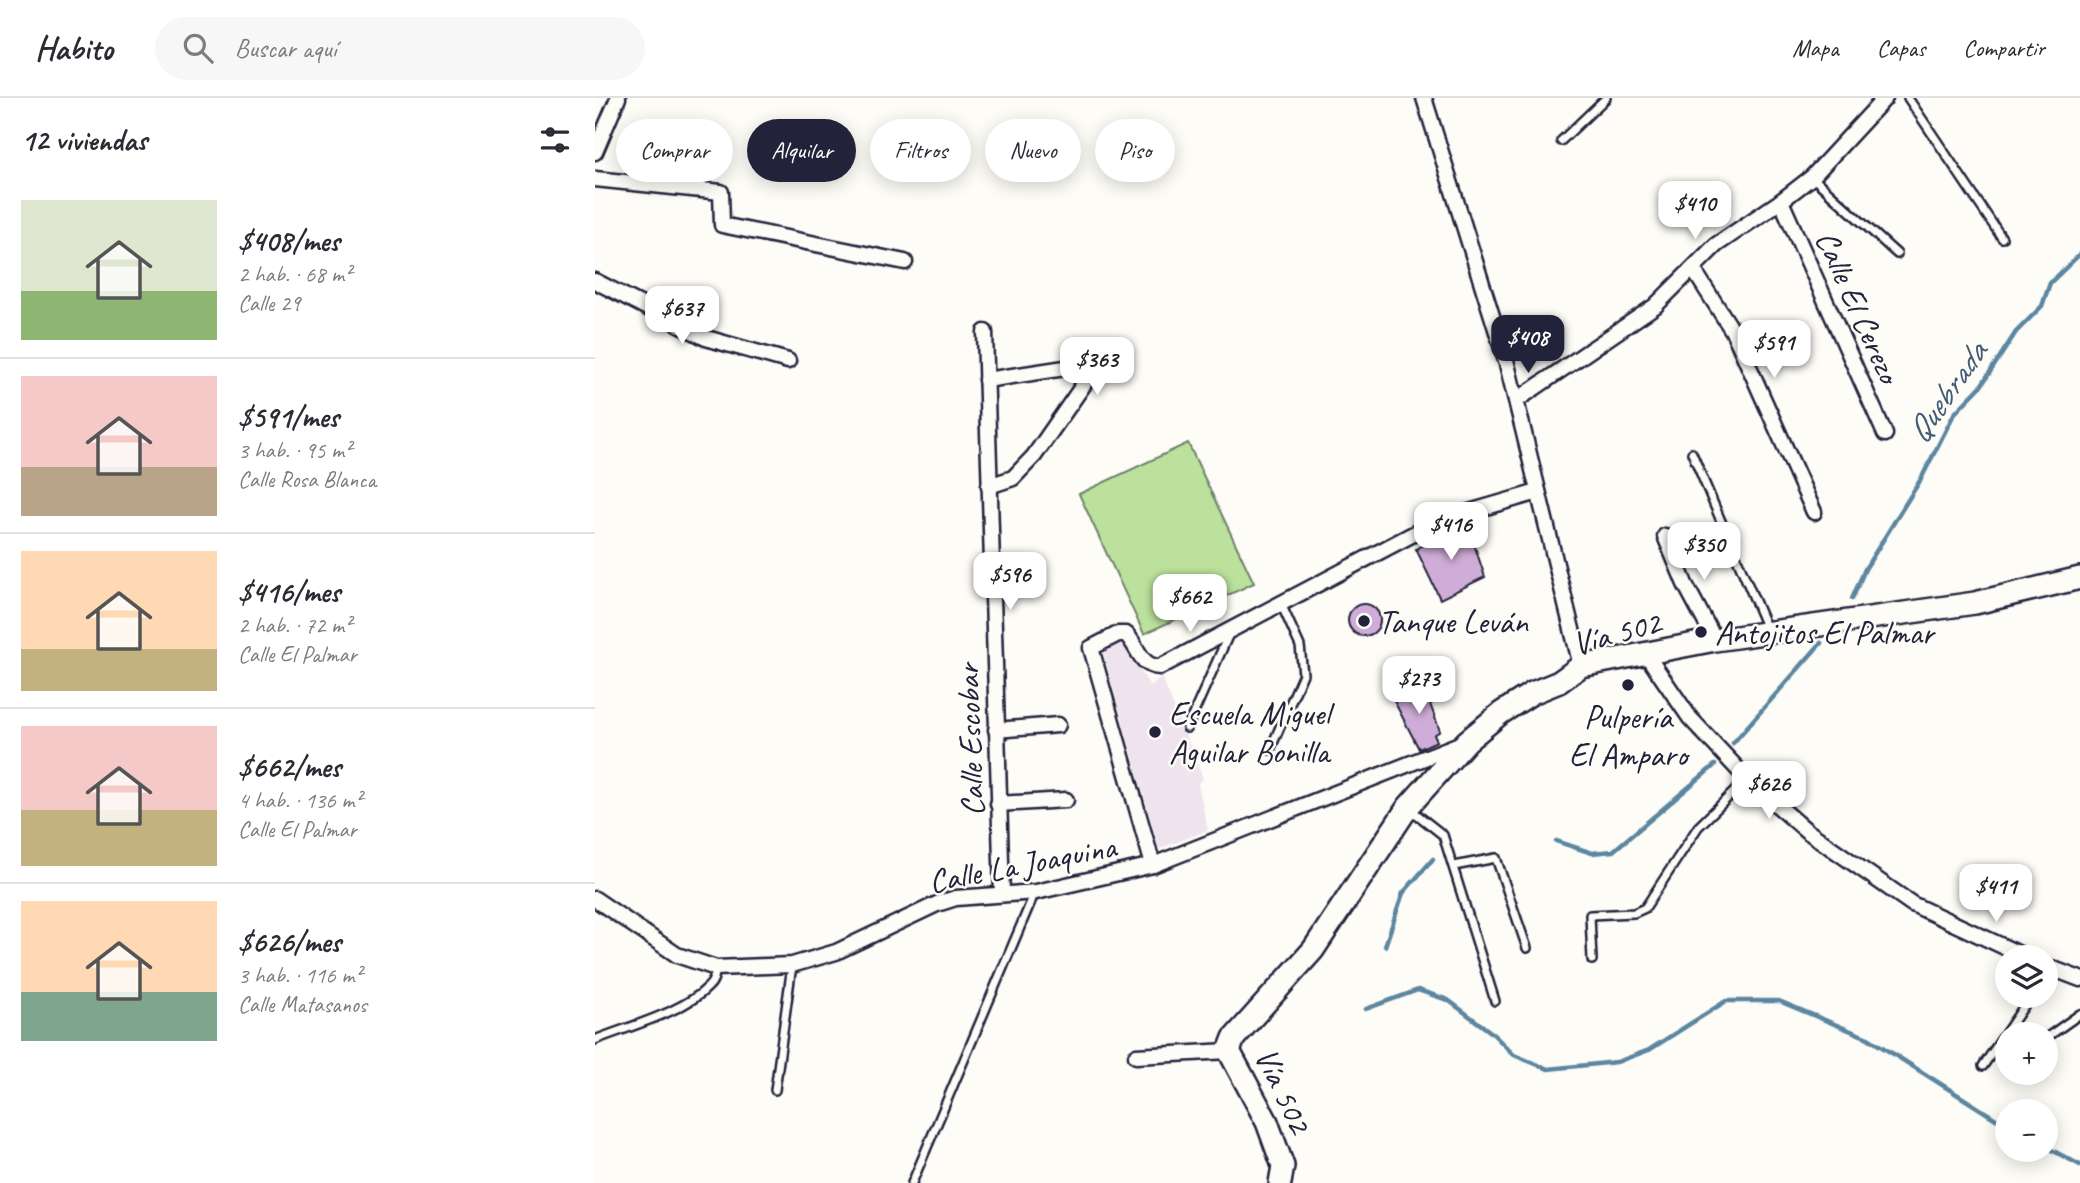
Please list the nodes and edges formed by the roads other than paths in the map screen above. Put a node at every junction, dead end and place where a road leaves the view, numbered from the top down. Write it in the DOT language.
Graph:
graph roads {
  1 [pos="618,98"];
  2 [pos="1424,98"];
  3 [pos="1606,98"];
  4 [pos="1885,98"];
  5 [pos="1908,98"];
  6 [pos="1561,141"];
  7 [pos="595,152"];
  8 [pos="1812,177"];
  9 [pos="595,179"];
  10 [pos="1781,201"];
  11 [pos="2003,238"];
  12 [pos="1897,254"];
  13 [pos="905,262"];
  14 [pos="1693,269"];
  15 [pos="595,281"];
  16 [pos="985,332"];
  17 [pos="788,361"];
  18 [pos="986,380"];
  19 [pos="1517,400"];
  20 [pos="1885,434"];
  21 [pos="1692,453"];
  22 [pos="989,486"];
  23 [pos="1538,492"];
  24 [pos="1814,512"];
  25 [pos="1665,536"];
  26 [pos="2080,578"];
  27 [pos="1282,606"];
  28 [pos="1768,633"];
  29 [pos="1229,634"];
  30 [pos="1715,640"];
  31 [pos="1646,654"];
  32 [pos="1581,666"];
  33 [pos="1058,725"];
  34 [pos="1187,728"];
  35 [pos="996,730"];
  36 [pos="1467,741"];
  37 [pos="1270,750"];
  38 [pos="1747,779"];
  39 [pos="1066,800"];
  40 [pos="998,804"];
  41 [pos="1408,807"];
  42 [pos="1153,865"];
  43 [pos="1454,866"];
  44 [pos="1035,892"];
  45 [pos="1002,894"];
  46 [pos="595,899"];
  47 [pos="2000,945"];
  48 [pos="1527,948"];
  49 [pos="1593,960"];
  50 [pos="792,965"];
  51 [pos="716,968"];
  52 [pos="2058,971"];
  53 [pos="2079,975"];
  54 [pos="1495,1002"];
  55 [pos="2023,1008"];
  56 [pos="2080,1014"];
  57 [pos="2058,1030"];
  58 [pos="595,1040"];
  59 [pos="1229,1051"];
  60 [pos="1136,1056"];
  61 [pos="1983,1066"];
  62 [pos="775,1090"];
  63 [pos="912,1183"];
  64 [pos="1279,1183"];
  1 -- 7 [label="street"];
  2 -- 19 [label="street"];
  3 -- 6 [label="lane"];
  4 -- 8 [label="street"];
  5 -- 11 [label="lane"];
  8 -- 10 [label="street"];
  8 -- 12 [label="lane"];
  9 -- 13 [label="street"];
  10 -- 14 [label="street"];
  10 -- 20 [label="street, Calle El Cerezo"];
  14 -- 19 [label="street"];
  14 -- 24 [label="street"];
  15 -- 17 [label="street"];
  16 -- 18 [label="street, Calle Escobar"];
  18 -- 22 [label="street, Calle Escobar"];
  18 -- 22 [label="street"];
  19 -- 23 [label="street"];
  21 -- 28 [label="lane"];
  22 -- 35 [label="street, Calle Escobar"];
  23 -- 27 [label="street"];
  23 -- 32 [label="street"];
  25 -- 30 [label="street"];
  26 -- 28 [label="street, Vía 502"];
  27 -- 29 [label="street"];
  27 -- 37 [label="lane"];
  28 -- 30 [label="street, Vía 502"];
  29 -- 34 [label="lane"];
  29 -- 42 [label="street"];
  30 -- 31 [label="street, Vía 502"];
  31 -- 32 [label="street, Vía 502"];
  31 -- 38 [label="street"];
  32 -- 36 [label="street, Vía 502"];
  33 -- 35 [label="street"];
  35 -- 40 [label="street, Calle Escobar"];
  36 -- 41 [label="street, Vía 502"];
  36 -- 42 [label="street, Calle La Joaquina"];
  38 -- 47 [label="street"];
  38 -- 49 [label="lane"];
  39 -- 40 [label="street"];
  40 -- 45 [label="street, Calle Escobar"];
  41 -- 43 [label="lane"];
  41 -- 59 [label="street, Vía 502"];
  42 -- 44 [label="street, Calle La Joaquina"];
  43 -- 48 [label="lane"];
  43 -- 54 [label="lane"];
  44 -- 45 [label="street, Calle La Joaquina"];
  44 -- 63 [label="lane"];
  45 -- 50 [label="street, Calle La Joaquina"];
  46 -- 51 [label="street, Calle La Joaquina"];
  50 -- 51 [label="street, Calle La Joaquina"];
  50 -- 62 [label="lane"];
  51 -- 58 [label="lane"];
  52 -- 53 [label="street"];
  55 -- 61 [label="lane"];
  56 -- 57 [label="lane"];
  59 -- 60 [label="street"];
  59 -- 64 [label="street, Vía 502"];
}
